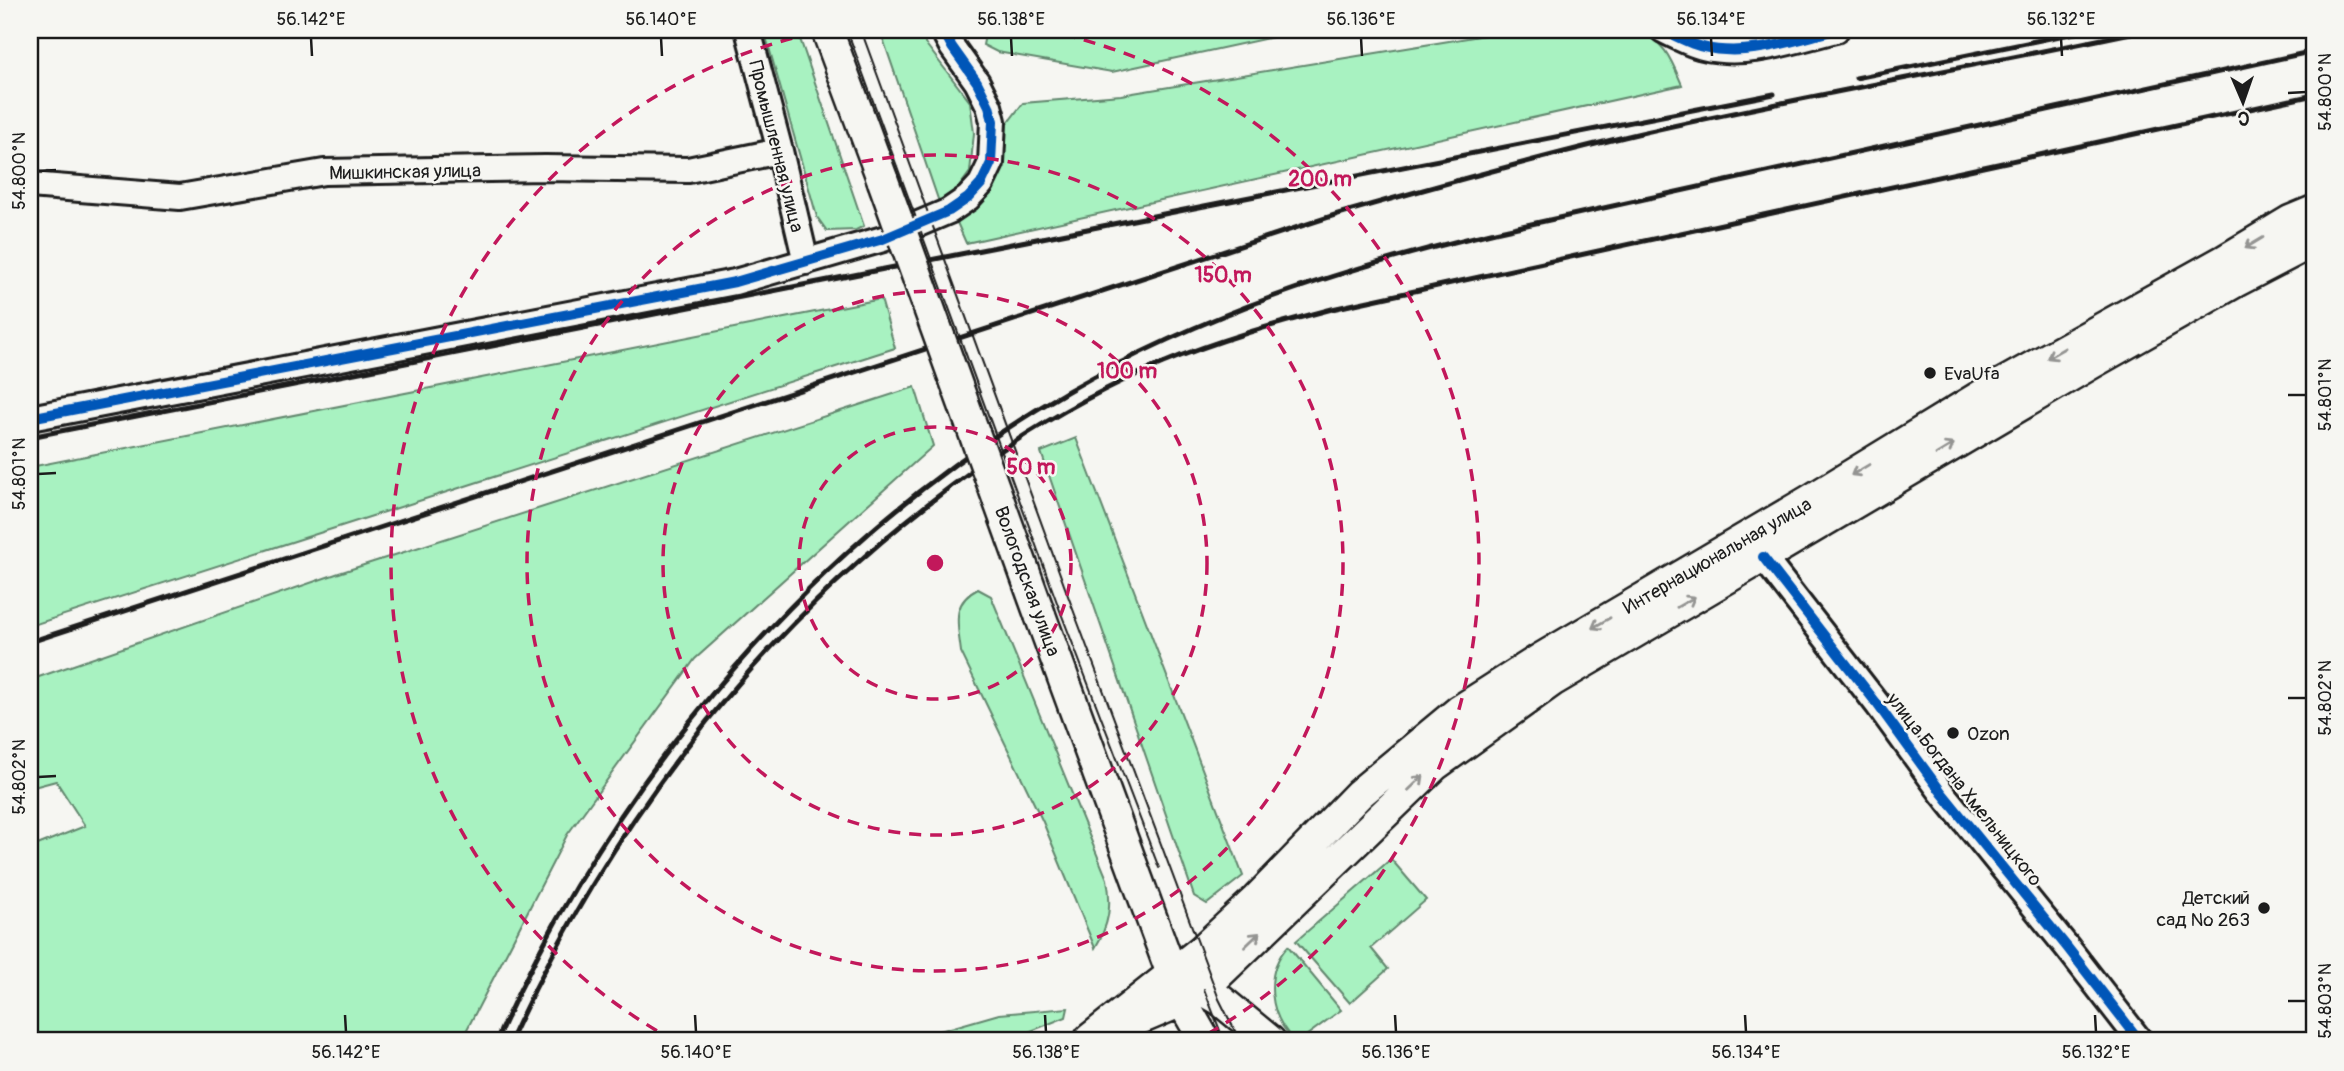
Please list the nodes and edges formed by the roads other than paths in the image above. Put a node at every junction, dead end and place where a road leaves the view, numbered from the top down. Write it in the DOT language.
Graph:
graph roads {
  1 [pos="748,30"];
  2 [pos="827,30"];
  3 [pos="943,30"];
  4 [pos="1663,30"];
  5 [pos="1836,30"];
  6 [pos="780,151"];
  7 [pos="30,185"];
  8 [pos="2314,211"];
  9 [pos="2314,241"];
  10 [pos="806,262"];
  11 [pos="30,418"];
  12 [pos="1763,557"];
  13 [pos="1186,988"];
  14 [pos="1088,1040"];
  15 [pos="1205,1041"];
  16 [pos="1270,1041"];
  17 [pos="2140,1041"];
  1 -- 6 [label="street, Промышленная улица"];
  2 -- 13 [label="main road, Вологодская улица, bridge"];
  3 -- 10 [label="street"];
  4 -- 5 [label="street"];
  6 -- 7 [label="street, Мишкинская улица"];
  6 -- 10 [label="street, Промышленная улица"];
  8 -- 13 [label="main road, Интернациональная улица, one-way"];
  12 -- 9 [label="main road, Интернациональная улица, one-way"];
  10 -- 11 [label="street"];
  13 -- 12 [label="main road, Интернациональная улица, one-way"];
  12 -- 17 [label="street, улица Богдана Хмельницкого"];
  13 -- 14 [label="main road"];
  13 -- 15 [label="main road, Вологодская улица"];
  13 -- 16 [label="main road"];
}
